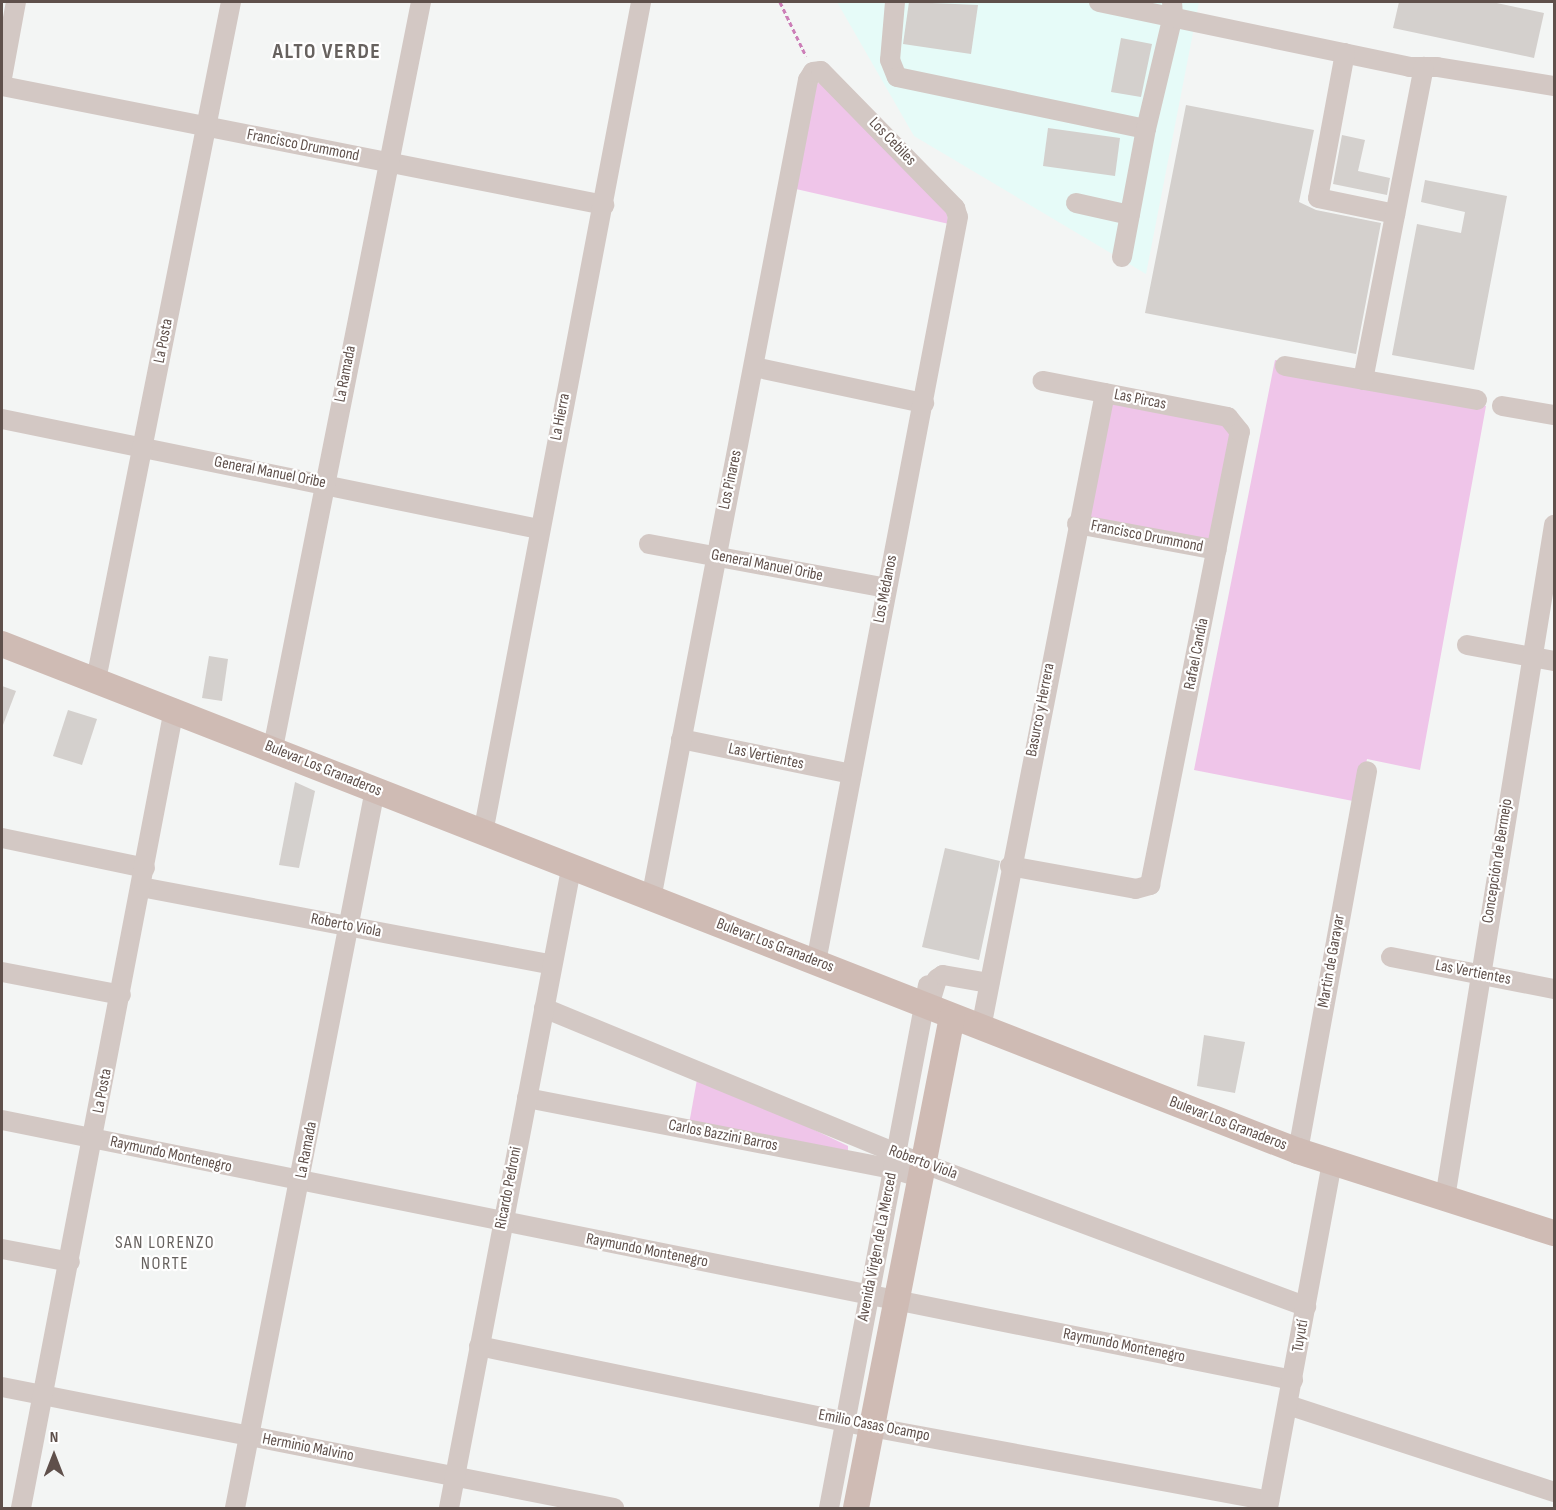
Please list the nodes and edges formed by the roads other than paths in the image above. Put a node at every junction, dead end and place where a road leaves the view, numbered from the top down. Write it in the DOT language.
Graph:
graph roads {
  1 [pos="16,2"];
  2 [pos="231,2"];
  3 [pos="421,2"];
  4 [pos="641,2"];
  5 [pos="895,2"];
  6 [pos="1099,2"];
  7 [pos="1187,2"];
  8 [pos="1173,9"];
  9 [pos="1345,53"];
  10 [pos="1424,67"];
  11 [pos="817,71"];
  12 [pos="2,78"];
  13 [pos="2,86"];
  14 [pos="1553,86"];
  15 [pos="207,128"];
  16 [pos="1146,129"];
  17 [pos="387,162"];
  18 [pos="1076,203"];
  19 [pos="604,205"];
  20 [pos="1395,214"];
  21 [pos="1130,215"];
  22 [pos="958,217"];
  23 [pos="1122,257"];
  24 [pos="1285,366"];
  25 [pos="754,368"];
  26 [pos="1363,380"];
  27 [pos="1042,381"];
  28 [pos="1105,393"];
  29 [pos="1477,400"];
  30 [pos="924,403"];
  31 [pos="1502,406"];
  32 [pos="1554,415"];
  33 [pos="2,419"];
  34 [pos="1236,423"];
  35 [pos="142,448"];
  36 [pos="324,484"];
  37 [pos="1077,524"];
  38 [pos="1554,525"];
  39 [pos="539,529"];
  40 [pos="649,544"];
  41 [pos="1218,550"];
  42 [pos="716,556"];
  43 [pos="886,588"];
  44 [pos="2,644"];
  45 [pos="1467,645"];
  46 [pos="1532,657"];
  47 [pos="1554,661"];
  48 [pos="96,680"];
  49 [pos="174,709"];
  50 [pos="681,739"];
  51 [pos="273,748"];
  52 [pos="1367,771"];
  53 [pos="850,774"];
  54 [pos="375,790"];
  55 [pos="483,833"];
  56 [pos="2,838"];
  57 [pos="1010,866"];
  58 [pos="145,868"];
  59 [pos="571,869"];
  60 [pos="141,887"];
  61 [pos="651,898"];
  62 [pos="350,927"];
  63 [pos="1391,957"];
  64 [pos="816,962"];
  65 [pos="552,965"];
  66 [pos="2,972"];
  67 [pos="1479,975"];
  68 [pos="989,983"];
  69 [pos="1554,989"];
  70 [pos="121,995"];
  71 [pos="927,1000"];
  72 [pos="544,1008"];
  73 [pos="952,1017"];
  74 [pos="981,1028"];
  75 [pos="527,1098"];
  76 [pos="2,1120"];
  77 [pos="94,1139"];
  78 [pos="1298,1151"];
  79 [pos="894,1161"];
  80 [pos="1332,1163"];
  81 [pos="920,1170"];
  82 [pos="300,1181"];
  83 [pos="1445,1198"];
  84 [pos="503,1222"];
  85 [pos="1554,1233"];
  86 [pos="2,1249"];
  87 [pos="70,1262"];
  88 [pos="869,1294"];
  89 [pos="895,1300"];
  90 [pos="1306,1307"];
  91 [pos="479,1346"];
  92 [pos="1293,1380"];
  93 [pos="2,1387"];
  94 [pos="44,1395"];
  95 [pos="1288,1405"];
  96 [pos="845,1421"];
  97 [pos="872,1427"];
  98 [pos="250,1437"];
  99 [pos="456,1477"];
  100 [pos="1554,1492"];
  101 [pos="1269,1505"];
  102 [pos="21,1509"];
  103 [pos="235,1509"];
  104 [pos="449,1509"];
  105 [pos="614,1509"];
  106 [pos="829,1509"];
  107 [pos="856,1509"];
  1 -- 12 [label="street"];
  2 -- 15 [label="street, La Posta"];
  3 -- 17 [label="street, La Ramada"];
  4 -- 19 [label="street, La Hierra"];
  5 -- 16 [label="street"];
  6 -- 8 [label="street"];
  7 -- 8 [label="street"];
  8 -- 9 [label="street"];
  8 -- 16 [label="street"];
  9 -- 10 [label="street"];
  9 -- 20 [label="street"];
  10 -- 14 [label="street"];
  10 -- 20 [label="street"];
  11 -- 22 [label="street, Los Cebiles"];
  11 -- 25 [label="street, Los Pinares"];
  13 -- 15 [label="street, Francisco Drummond"];
  15 -- 17 [label="street, Francisco Drummond"];
  15 -- 35 [label="street, La Posta"];
  16 -- 21 [label="street"];
  17 -- 19 [label="street, Francisco Drummond"];
  17 -- 36 [label="street, La Ramada"];
  18 -- 21 [label="street"];
  19 -- 39 [label="street, La Hierra"];
  20 -- 26 [label="street"];
  21 -- 23 [label="street"];
  22 -- 30 [label="street, Los Médanos"];
  24 -- 26 [label="street"];
  25 -- 30 [label="street"];
  25 -- 42 [label="street, Los Pinares"];
  26 -- 29 [label="street"];
  27 -- 28 [label="street, Las Pircas"];
  28 -- 34 [label="street, Las Pircas"];
  28 -- 37 [label="street, Basurco y Herrera"];
  30 -- 43 [label="street, Los Médanos"];
  31 -- 32 [label="street"];
  33 -- 35 [label="street, General Manuel Oribe"];
  34 -- 41 [label="street, Rafael Candia"];
  35 -- 36 [label="street, General Manuel Oribe"];
  35 -- 48 [label="street, La Posta"];
  36 -- 39 [label="street, General Manuel Oribe"];
  36 -- 51 [label="street, La Ramada"];
  37 -- 41 [label="street, Francisco Drummond"];
  37 -- 57 [label="street, Basurco y Herrera"];
  38 -- 46 [label="street, Concepción de Bermejo"];
  39 -- 55 [label="street, La Hierra"];
  40 -- 42 [label="street, General Manuel Oribe"];
  41 -- 57 [label="street, Rafael Candia"];
  42 -- 43 [label="street, General Manuel Oribe"];
  42 -- 50 [label="street, Los Pinares"];
  43 -- 53 [label="street, Los Médanos"];
  44 -- 48 [label="main road, Bulevar Los Granaderos"];
  45 -- 46 [label="street"];
  46 -- 47 [label="street"];
  46 -- 67 [label="street, Concepción de Bermejo"];
  48 -- 49 [label="main road, Bulevar Los Granaderos"];
  49 -- 51 [label="main road, Bulevar Los Granaderos"];
  49 -- 58 [label="street, La Posta"];
  50 -- 53 [label="street, Las Vertientes"];
  50 -- 61 [label="street, Los Pinares"];
  51 -- 54 [label="main road, Bulevar Los Granaderos"];
  52 -- 78 [label="street, Martin de Garayar"];
  53 -- 64 [label="street, Los Médanos"];
  54 -- 55 [label="main road, Bulevar Los Granaderos"];
  54 -- 62 [label="street, La Ramada"];
  55 -- 59 [label="main road, Bulevar Los Granaderos"];
  56 -- 58 [label="street"];
  57 -- 68 [label="street, Basurco y Herrera"];
  58 -- 60 [label="street, La Posta"];
  59 -- 61 [label="main road, Bulevar Los Granaderos"];
  59 -- 65 [label="street, Ricardo Pedroni"];
  60 -- 62 [label="street, Roberto Viola"];
  60 -- 70 [label="street, La Posta"];
  61 -- 64 [label="main road, Bulevar Los Granaderos"];
  62 -- 65 [label="street, Roberto Viola"];
  62 -- 82 [label="street, La Ramada"];
  63 -- 67 [label="street, Las Vertientes"];
  64 -- 71 [label="main road, Bulevar Los Granaderos"];
  65 -- 72 [label="street, Ricardo Pedroni"];
  66 -- 70 [label="street"];
  67 -- 69 [label="street, Las Vertientes"];
  67 -- 83 [label="street, Concepción de Bermejo"];
  68 -- 71 [label="street, Avenida Virgen de La Merced"];
  68 -- 74 [label="street, Basurco y Herrera"];
  70 -- 77 [label="street, La Posta"];
  71 -- 73 [label="main road, Bulevar Los Granaderos"];
  71 -- 79 [label="street, Avenida Virgen de La Merced"];
  72 -- 75 [label="street, Ricardo Pedroni"];
  72 -- 79 [label="street, Roberto Viola"];
  73 -- 74 [label="main road, Bulevar Los Granaderos"];
  73 -- 81 [label="main road, Avenida Virgen de La Merced"];
  74 -- 78 [label="main road, Bulevar Los Granaderos"];
  75 -- 79 [label="street, Carlos Bazzini Barros"];
  75 -- 84 [label="street, Ricardo Pedroni"];
  76 -- 77 [label="street, Raymundo Montenegro"];
  77 -- 82 [label="street, Raymundo Montenegro"];
  77 -- 87 [label="street, La Posta"];
  78 -- 80 [label="main road, Bulevar Los Granaderos"];
  79 -- 81 [label="street, Carlos Bazzini Barros"];
  79 -- 88 [label="street, Avenida Virgen de La Merced"];
  80 -- 83 [label="main road, Bulevar Los Granaderos"];
  80 -- 90 [label="street, Tuyutí"];
  81 -- 89 [label="main road, Avenida Virgen de La Merced"];
  81 -- 90 [label="street, Roberto Viola"];
  82 -- 84 [label="street, Raymundo Montenegro"];
  82 -- 98 [label="street, La Ramada"];
  83 -- 85 [label="main road, Bulevar Los Granaderos"];
  84 -- 88 [label="street, Raymundo Montenegro"];
  84 -- 91 [label="street, Ricardo Pedroni"];
  86 -- 87 [label="street"];
  87 -- 94 [label="street, La Posta"];
  88 -- 89 [label="street, Raymundo Montenegro"];
  88 -- 96 [label="street, Avenida Virgen de La Merced"];
  89 -- 92 [label="street, Raymundo Montenegro"];
  89 -- 97 [label="main road, Avenida Virgen de La Merced"];
  90 -- 92 [label="street, Tuyutí"];
  91 -- 96 [label="street, Emilio Casas Ocampo"];
  91 -- 99 [label="street, Ricardo Pedroni"];
  92 -- 95 [label="street, Tuyutí"];
  93 -- 94 [label="street, Herminio Malvino"];
  94 -- 98 [label="street, Herminio Malvino"];
  94 -- 102 [label="street, La Posta"];
  95 -- 100 [label="street"];
  95 -- 101 [label="street, Tuyutí"];
  96 -- 97 [label="street, Emilio Casas Ocampo"];
  96 -- 106 [label="street, Avenida Virgen de La Merced"];
  97 -- 101 [label="street, Emilio Casas Ocampo"];
  97 -- 107 [label="main road, Avenida Virgen de La Merced"];
  98 -- 99 [label="street, Herminio Malvino"];
  98 -- 103 [label="street, La Ramada"];
  99 -- 104 [label="street, Ricardo Pedroni"];
  99 -- 105 [label="street, Herminio Malvino"];
}
